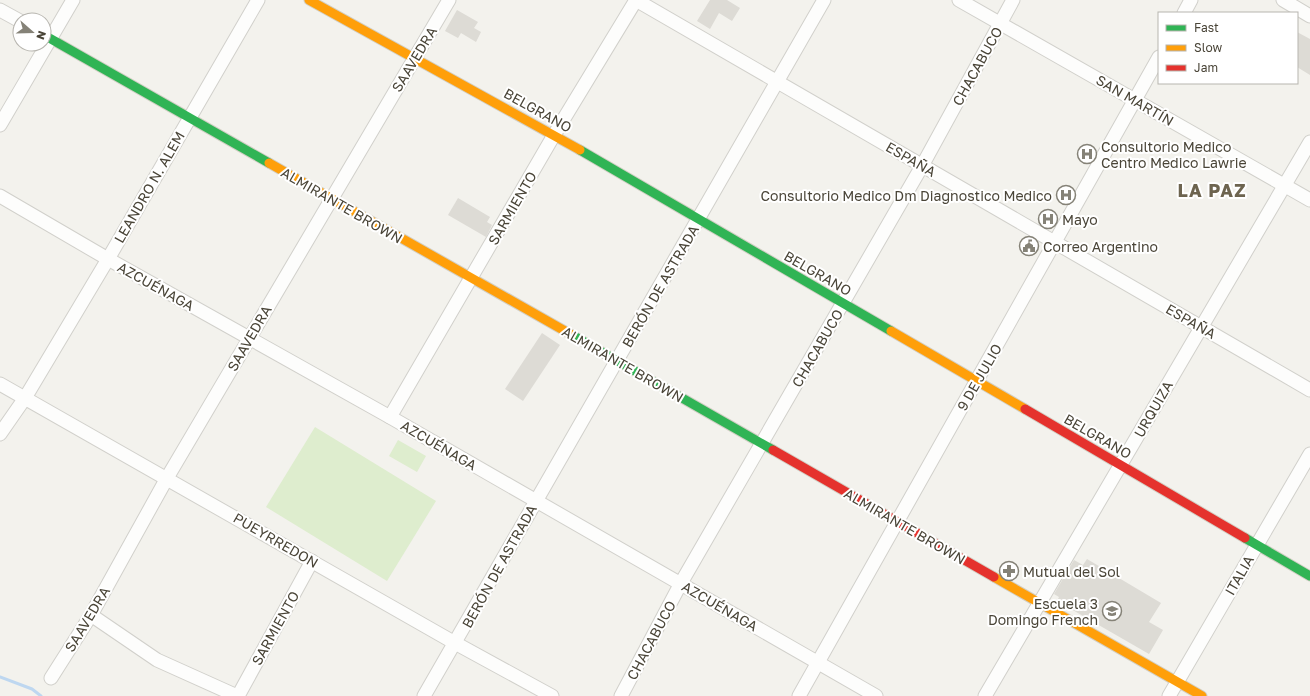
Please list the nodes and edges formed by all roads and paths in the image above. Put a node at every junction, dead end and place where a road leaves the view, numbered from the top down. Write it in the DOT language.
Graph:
graph roads {
  1 [pos="73,0"];
  2 [pos="258,0"];
  3 [pos="309,0"];
  4 [pos="449,0"];
  5 [pos="636,0"];
  6 [pos="824,0"];
  7 [pos="959,0"];
  8 [pos="1013,0"];
  9 [pos="1191,0"];
  10 [pos="1283,0"];
  11 [pos="0,10"];
  12 [pos="1185,12"];
  13 [pos="1310,16"];
  14 [pos="12,17"];
  15 [pos="1000,24"];
  16 [pos="52,30"];
  17 [pos="52,40"];
  18 [pos="39,52"];
  19 [pos="415,58"];
  20 [pos="1158,59"];
  21 [pos="778,82"];
  22 [pos="1135,100"];
  23 [pos="190,117"];
  24 [pos="0,125"];
  25 [pos="554,135"];
  26 [pos="1310,142"];
  27 [pos="922,166"];
  28 [pos="1284,186"];
  29 [pos="0,196"];
  30 [pos="330,200"];
  31 [pos="1310,200"];
  32 [pos="698,219"];
  33 [pos="1056,243"];
  34 [pos="108,259"];
  35 [pos="472,278"];
  36 [pos="843,304"];
  37 [pos="1201,327"];
  38 [pos="249,338"];
  39 [pos="617,361"];
  40 [pos="976,381"];
  41 [pos="0,384"];
  42 [pos="1310,390"];
  43 [pos="25,398"];
  44 [pos="390,417"];
  45 [pos="0,434"];
  46 [pos="762,444"];
  47 [pos="1310,454"];
  48 [pos="1120,465"];
  49 [pos="167,478"];
  50 [pos="535,501"];
  51 [pos="897,521"];
  52 [pos="1257,545"];
  53 [pos="312,561"];
  54 [pos="1310,576"];
  55 [pos="681,583"];
  56 [pos="1039,603"];
  57 [pos="91,615"];
  58 [pos="456,643"];
  59 [pos="818,663"];
  60 [pos="51,678"];
  61 [pos="1177,682"];
  62 [pos="237,696"];
  63 [pos="424,696"];
  64 [pos="552,696"];
  65 [pos="621,696"];
  66 [pos="799,696"];
  67 [pos="876,696"];
  68 [pos="985,696"];
  69 [pos="1169,696"];
  70 [pos="1202,696"];
  1 -- 16 [label="street"];
  2 -- 23 [label="street, LEANDRO N. ALEM"];
  3 -- 19 [label="street, BELGRANO"];
  4 -- 19 [label="street, SAAVEDRA"];
  5 -- 21 [label="street, ESPAÑA"];
  5 -- 25 [label="street, SARMIENTO"];
  6 -- 21 [label="street, BERÓN DE ASTRADA"];
  7 -- 15 [label="street, SAN MARTÍN"];
  8 -- 15 [label="street, CHACABUCO"];
  9 -- 12 [label="street"];
  10 -- 13 [label="street"];
  11 -- 14 [label="street"];
  15 -- 22 [label="street, SAN MARTÍN"];
  15 -- 27 [label="street, CHACABUCO"];
  17 -- 23 [label="street, ALMIRANTE BROWN"];
  18 -- 24 [label="street"];
  19 -- 25 [label="street, BELGRANO"];
  19 -- 30 [label="street, SAAVEDRA"];
  20 -- 22 [label="street, 9 DE JULIO"];
  21 -- 27 [label="street, ESPAÑA"];
  21 -- 32 [label="street, BERÓN DE ASTRADA"];
  22 -- 28 [label="street, SAN MARTÍN"];
  22 -- 33 [label="street, 9 DE JULIO"];
  23 -- 30 [label="street, ALMIRANTE BROWN"];
  23 -- 34 [label="street, LEANDRO N. ALEM"];
  25 -- 32 [label="street, BELGRANO"];
  25 -- 35 [label="street, SARMIENTO"];
  26 -- 28 [label="street, URQUIZA"];
  27 -- 33 [label="street, ESPAÑA"];
  27 -- 36 [label="street, CHACABUCO"];
  28 -- 31 [label="street, SAN MARTÍN"];
  28 -- 37 [label="street, URQUIZA"];
  29 -- 34 [label="street, AZCUÉNAGA"];
  30 -- 35 [label="street, ALMIRANTE BROWN"];
  30 -- 38 [label="street, SAAVEDRA"];
  32 -- 36 [label="street, BELGRANO"];
  32 -- 39 [label="street, BERÓN DE ASTRADA"];
  33 -- 37 [label="street, ESPAÑA"];
  33 -- 40 [label="street, 9 DE JULIO"];
  34 -- 38 [label="street, AZCUÉNAGA"];
  34 -- 43 [label="street, LEANDRO N. ALEM"];
  35 -- 39 [label="street, ALMIRANTE BROWN"];
  35 -- 44 [label="street, SARMIENTO"];
  36 -- 40 [label="street, BELGRANO"];
  36 -- 46 [label="street, CHACABUCO"];
  37 -- 42 [label="street, ESPAÑA"];
  37 -- 48 [label="street, URQUIZA"];
  38 -- 44 [label="street, AZCUÉNAGA"];
  38 -- 49 [label="street, SAAVEDRA"];
  39 -- 46 [label="street, ALMIRANTE BROWN"];
  39 -- 50 [label="street, BERÓN DE ASTRADA"];
  40 -- 48 [label="street, BELGRANO"];
  40 -- 51 [label="street, 9 DE JULIO"];
  41 -- 43 [label="street, PUEYRREDON"];
  43 -- 45 [label="street, LEANDRO N. ALEM"];
  43 -- 49 [label="street, PUEYRREDON"];
  44 -- 50 [label="street, AZCUÉNAGA"];
  46 -- 51 [label="street, ALMIRANTE BROWN"];
  46 -- 55 [label="street, CHACABUCO"];
  47 -- 52 [label="street, ITALIA"];
  48 -- 52 [label="street, BELGRANO"];
  48 -- 56 [label="street, URQUIZA"];
  49 -- 53 [label="street, PUEYRREDON"];
  49 -- 57 [label="street, SAAVEDRA"];
  50 -- 55 [label="street, AZCUÉNAGA"];
  50 -- 58 [label="street, BERÓN DE ASTRADA"];
  51 -- 56 [label="street, ALMIRANTE BROWN"];
  51 -- 59 [label="street, 9 DE JULIO"];
  52 -- 54 [label="street, BELGRANO"];
  52 -- 61 [label="street, ITALIA"];
  53 -- 58 [label="street, PUEYRREDON"];
  53 -- 62 [label="street, SARMIENTO"];
  55 -- 59 [label="street, AZCUÉNAGA"];
  55 -- 65 [label="street, CHACABUCO"];
  56 -- 61 [label="street, ALMIRANTE BROWN"];
  56 -- 68 [label="street, URQUIZA"];
  57 -- 60 [label="street, SAAVEDRA"];
  57 -- 62 [label="street"];
  58 -- 63 [label="street, BERÓN DE ASTRADA"];
  58 -- 64 [label="street, PUEYRREDON"];
  59 -- 66 [label="street, 9 DE JULIO"];
  59 -- 67 [label="street, AZCUÉNAGA"];
  61 -- 69 [label="street, ITALIA"];
  61 -- 70 [label="street, ALMIRANTE BROWN"];
}
